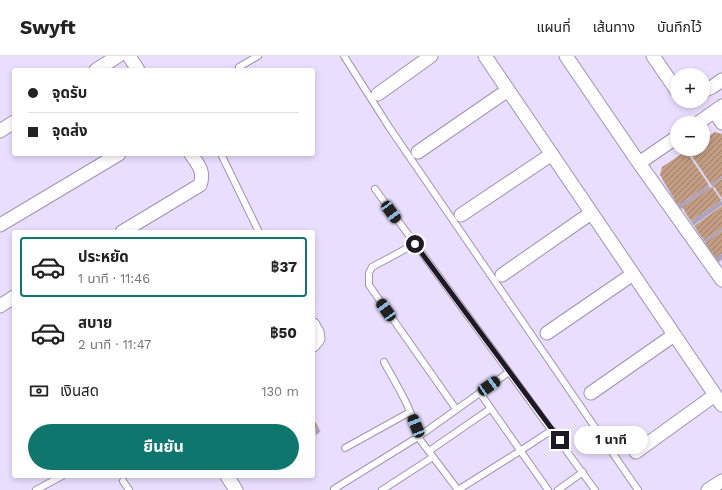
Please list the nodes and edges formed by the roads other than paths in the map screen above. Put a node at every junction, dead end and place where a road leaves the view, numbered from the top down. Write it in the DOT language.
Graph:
graph roads {
  1 [pos="118,56"];
  2 [pos="129,56"];
  3 [pos="258,56"];
  4 [pos="344,56"];
  5 [pos="431,56"];
  6 [pos="485,56"];
  7 [pos="566,56"];
  8 [pos="653,56"];
  9 [pos="99,68"];
  10 [pos="137,68"];
  11 [pos="240,68"];
  12 [pos="670,81"];
  13 [pos="712,86"];
  14 [pos="508,90"];
  15 [pos="378,94"];
  16 [pos="720,111"];
  17 [pos="710,116"];
  18 [pos="12,123"];
  19 [pos="0,131"];
  20 [pos="670,143"];
  21 [pos="418,152"];
  22 [pos="552,154"];
  23 [pos="116,156"];
  24 [pos="192,156"];
  25 [pos="222,156"];
  26 [pos="639,163"];
  27 [pos="375,190"];
  28 [pos="592,213"];
  29 [pos="461,215"];
  30 [pos="0,225"];
  31 [pos="125,230"];
  32 [pos="258,230"];
  33 [pos="415,244"];
  34 [pos="633,274"];
  35 [pos="502,275"];
  36 [pos="722,280"];
  37 [pos="12,298"];
  38 [pos="0,306"];
  39 [pos="315,328"];
  40 [pos="547,333"];
  41 [pos="674,335"];
  42 [pos="315,343"];
  43 [pos="384,362"];
  44 [pos="509,372"];
  45 [pos="480,393"];
  46 [pos="591,393"];
  47 [pos="719,400"];
  48 [pos="456,409"];
  49 [pos="490,409"];
  50 [pos="410,412"];
  51 [pos="552,430"];
  52 [pos="418,436"];
  53 [pos="345,448"];
  54 [pos="520,451"];
  55 [pos="636,452"];
  56 [pos="431,454"];
  57 [pos="582,472"];
  58 [pos="58,478"];
  59 [pos="228,478"];
  60 [pos="123,481"];
  61 [pos="722,481"];
  62 [pos="334,489"];
  63 [pos="36,490"];
  64 [pos="129,490"];
  65 [pos="236,490"];
  66 [pos="382,490"];
  67 [pos="548,490"];
  68 [pos="558,490"];
  69 [pos="595,490"];
  70 [pos="638,490"];
  71 [pos="708,490"];
  1 -- 9 [label="street"];
  2 -- 10 [label="street"];
  3 -- 11 [label="lane"];
  4 -- 70 [label="lane"];
  5 -- 15 [label="street"];
  6 -- 14 [label="street"];
  7 -- 26 [label="street"];
  8 -- 12 [label="street"];
  13 -- 16 [label="street"];
  14 -- 21 [label="street"];
  14 -- 22 [label="street"];
  16 -- 17 [label="street"];
  18 -- 19 [label="street"];
  20 -- 26 [label="street"];
  22 -- 28 [label="street"];
  22 -- 29 [label="street"];
  23 -- 30 [label="street"];
  24 -- 31 [label="street"];
  25 -- 32 [label="lane"];
  26 -- 36 [label="street"];
  27 -- 33 [label="lane"];
  28 -- 34 [label="street"];
  28 -- 35 [label="street"];
  33 -- 44 [label="lane"];
  33 -- 48 [label="lane"];
  34 -- 40 [label="street"];
  34 -- 41 [label="street"];
  37 -- 38 [label="street"];
  39 -- 42 [label="street"];
  41 -- 46 [label="street"];
  41 -- 47 [label="street"];
  43 -- 50 [label="lane"];
  44 -- 45 [label="lane"];
  44 -- 51 [label="lane"];
  45 -- 48 [label="lane"];
  45 -- 49 [label="lane"];
  47 -- 55 [label="street"];
  48 -- 52 [label="lane"];
  49 -- 54 [label="lane"];
  49 -- 56 [label="lane"];
  50 -- 52 [label="lane"];
  50 -- 53 [label="lane"];
  51 -- 54 [label="lane"];
  51 -- 57 [label="lane"];
  52 -- 56 [label="lane"];
  52 -- 62 [label="lane"];
  54 -- 56 [label="lane"];
  54 -- 67 [label="lane"];
  56 -- 66 [label="lane"];
  57 -- 68 [label="lane"];
  57 -- 69 [label="lane"];
  58 -- 63 [label="lane"];
  59 -- 65 [label="street"];
  60 -- 64 [label="lane"];
  61 -- 71 [label="street"];
}
